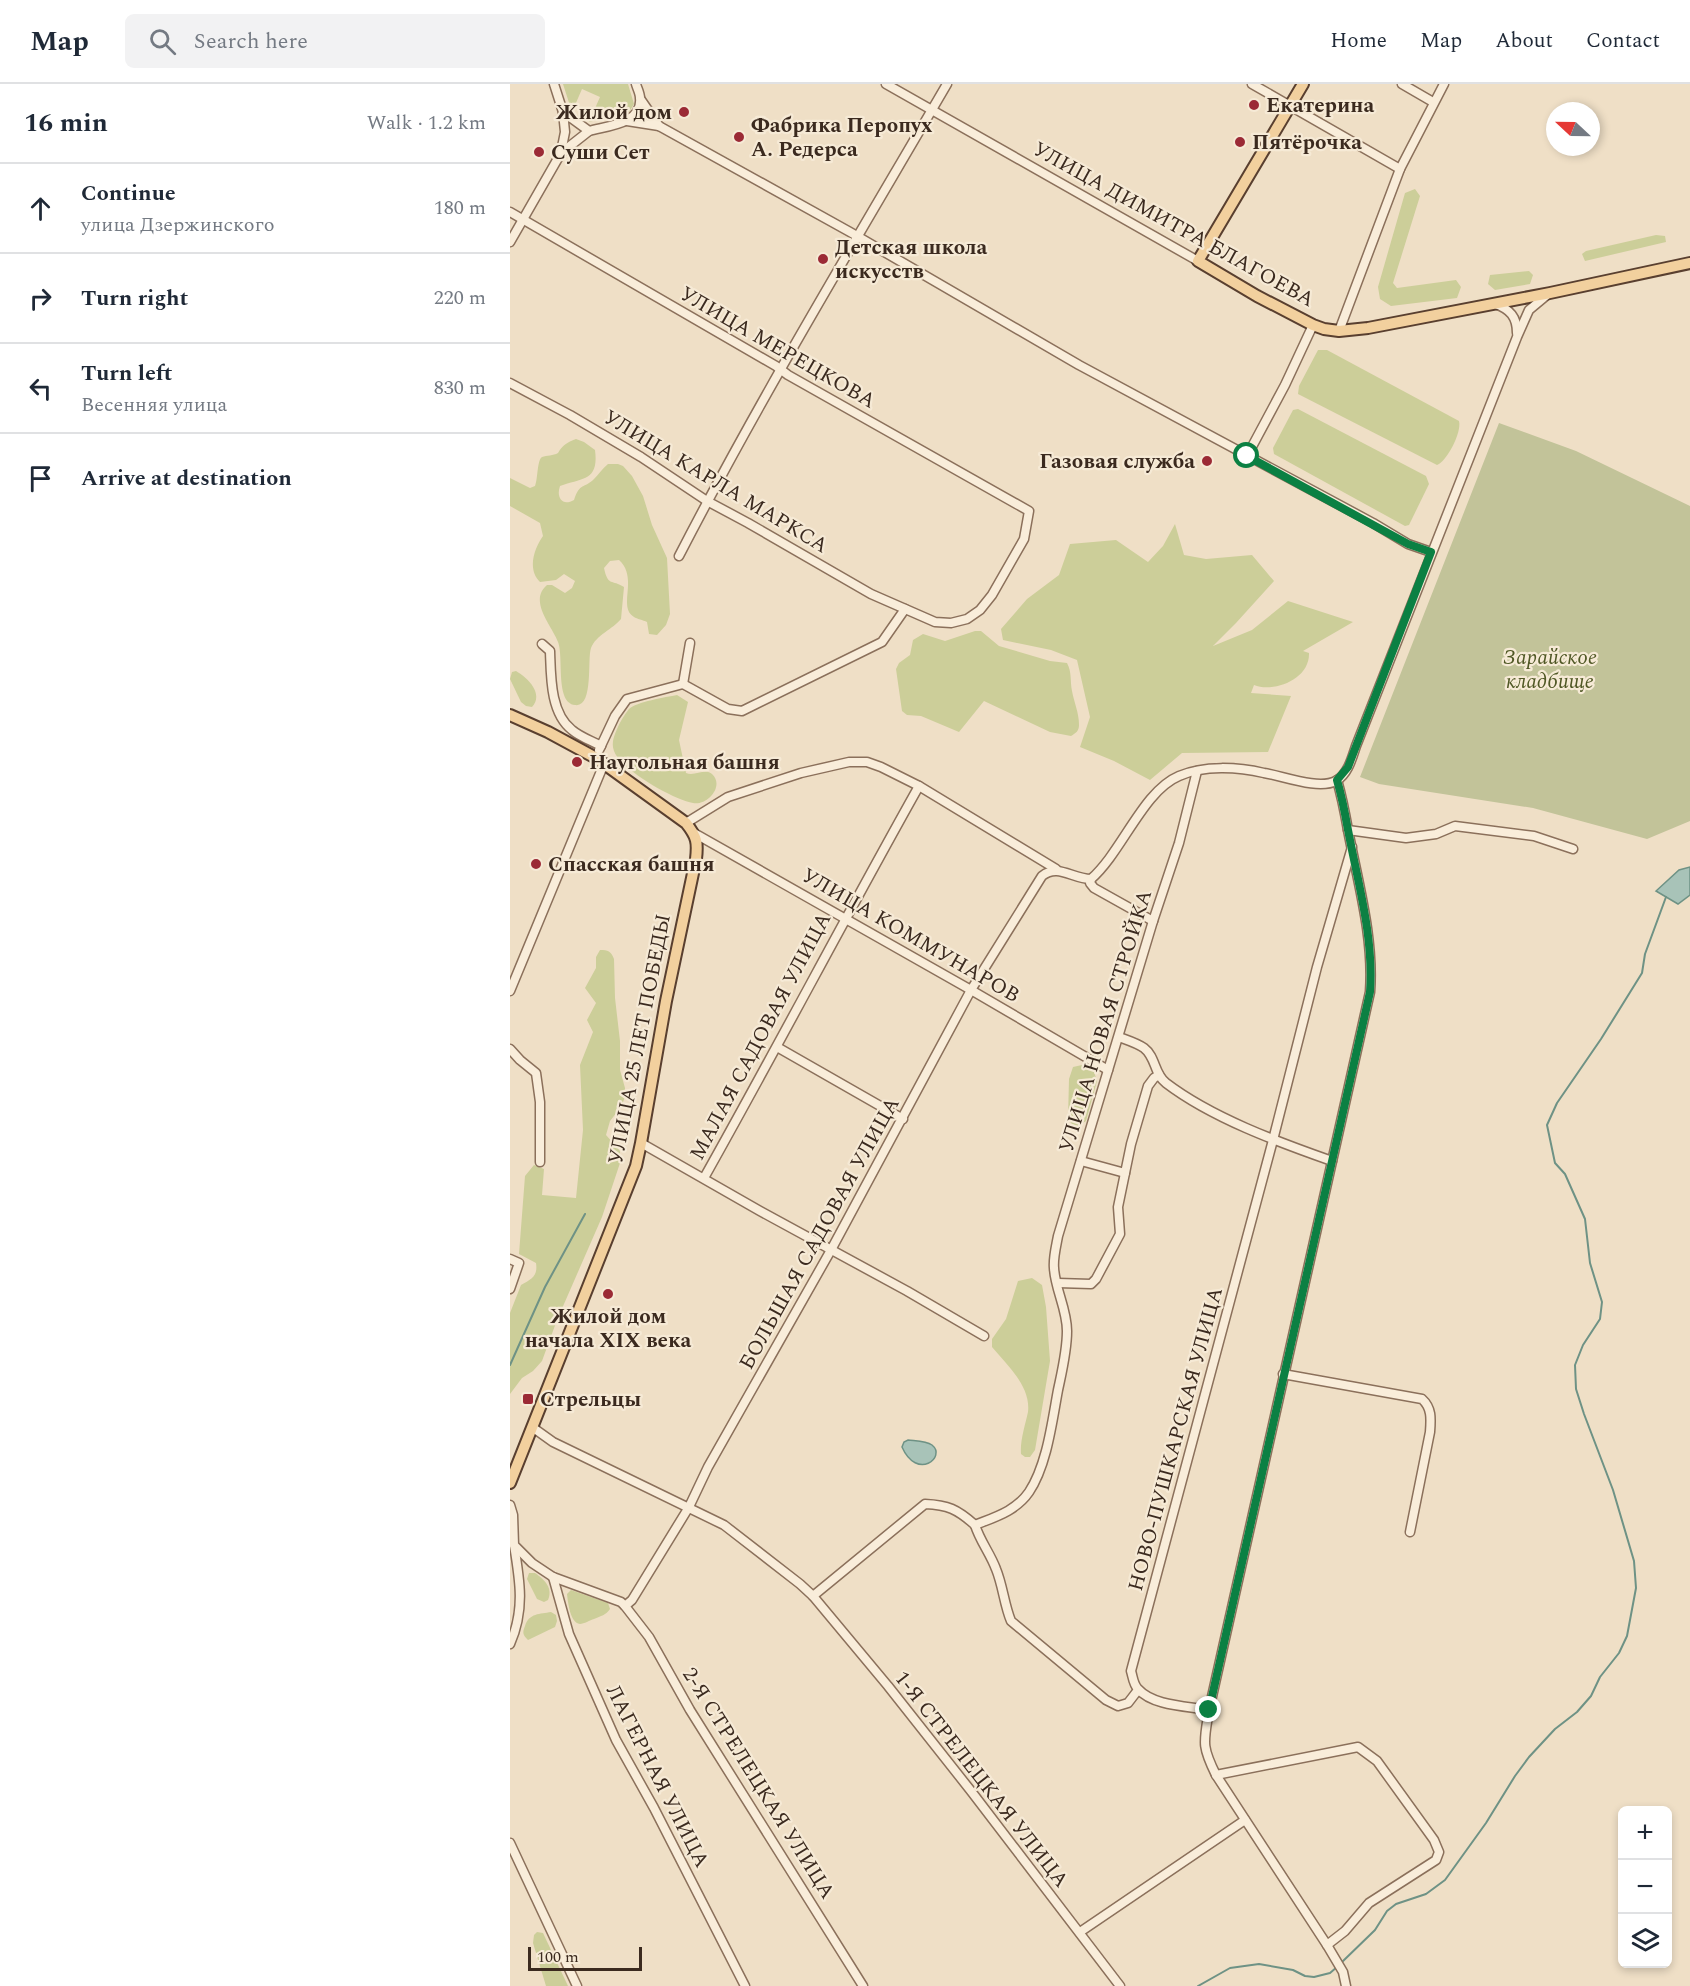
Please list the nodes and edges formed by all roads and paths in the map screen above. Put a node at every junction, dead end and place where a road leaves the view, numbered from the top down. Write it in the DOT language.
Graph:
graph roads {
  1 [pos="554,84"];
  2 [pos="636,84"];
  3 [pos="886,84"];
  4 [pos="947,84"];
  5 [pos="1252,84"];
  6 [pos="1303,84"];
  7 [pos="1402,84"];
  8 [pos="1444,84"];
  9 [pos="641,100"];
  10 [pos="1433,102"];
  11 [pos="1290,106"];
  12 [pos="932,110"];
  13 [pos="563,112"];
  14 [pos="627,121"];
  15 [pos="659,126"];
  16 [pos="589,131"];
  17 [pos="561,153"];
  18 [pos="1400,169"];
  19 [pos="510,212"];
  20 [pos="523,220"];
  21 [pos="858,237"];
  22 [pos="510,243"];
  23 [pos="1198,261"];
  24 [pos="1690,263"];
  25 [pos="1550,294"];
  26 [pos="1494,304"];
  27 [pos="1313,325"];
  28 [pos="1339,331"];
  29 [pos="1517,337"];
  30 [pos="781,369"];
  31 [pos="510,383"];
  32 [pos="1247,456"];
  33 [pos="707,501"];
  34 [pos="1029,511"];
  35 [pos="1431,552"];
  36 [pos="680,556"];
  37 [pos="905,609"];
  38 [pos="542,644"];
  39 [pos="690,644"];
  40 [pos="683,684"];
  41 [pos="510,715"];
  42 [pos="601,746"];
  43 [pos="599,760"];
  44 [pos="1197,771"];
  45 [pos="1337,780"];
  46 [pos="919,786"];
  47 [pos="686,822"];
  48 [pos="1348,830"];
  49 [pos="694,833"];
  50 [pos="1352,846"];
  51 [pos="1573,849"];
  52 [pos="1056,869"];
  53 [pos="1091,879"];
  54 [pos="845,918"];
  55 [pos="1153,921"];
  56 [pos="971,990"];
  57 [pos="510,991"];
  58 [pos="1119,1037"];
  59 [pos="777,1047"];
  60 [pos="510,1049"];
  61 [pos="1108,1070"];
  62 [pos="1159,1076"];
  63 [pos="903,1119"];
  64 [pos="1273,1140"];
  65 [pos="641,1143"];
  66 [pos="1081,1161"];
  67 [pos="1332,1161"];
  68 [pos="540,1162"];
  69 [pos="1125,1173"];
  70 [pos="704,1178"];
  71 [pos="831,1250"];
  72 [pos="510,1259"];
  73 [pos="1058,1283"];
  74 [pos="510,1290"];
  75 [pos="984,1336"];
  76 [pos="1283,1374"];
  77 [pos="532,1426"];
  78 [pos="510,1484"];
  79 [pos="510,1505"];
  80 [pos="689,1507"];
  81 [pos="975,1525"];
  82 [pos="1410,1532"];
  83 [pos="514,1545"];
  84 [pos="554,1577"];
  85 [pos="813,1596"];
  86 [pos="623,1604"];
  87 [pos="510,1644"];
  88 [pos="1138,1690"];
  89 [pos="1209,1710"];
  90 [pos="1216,1775"];
  91 [pos="1245,1820"];
  92 [pos="510,1843"];
  93 [pos="1080,1932"];
  94 [pos="1327,1945"];
  95 [pos="577,1986"];
  96 [pos="745,1986"];
  97 [pos="863,1986"];
  98 [pos="1120,1986"];
  99 [pos="1346,1986"];
  1 -- 13 [label="street"];
  2 -- 9 [label="street"];
  3 -- 12 [label="street, УЛИЦА ДИМИТРА БЛАГОЕВА"];
  4 -- 12 [label="street"];
  5 -- 11 [label="street"];
  6 -- 11 [label="main road"];
  7 -- 10 [label="street"];
  8 -- 10 [label="street"];
  9 -- 14 [label="street"];
  9 -- 15 [label="street"];
  10 -- 18 [label="street"];
  11 -- 18 [label="street"];
  11 -- 23 [label="main road"];
  12 -- 21 [label="street"];
  12 -- 23 [label="street, УЛИЦА ДИМИТРА БЛАГОЕВА"];
  13 -- 16 [label="street"];
  13 -- 17 [label="street"];
  14 -- 15 [label="street"];
  14 -- 16 [label="street"];
  15 -- 21 [label="street"];
  16 -- 17 [label="street"];
  17 -- 20 [label="street"];
  18 -- 28 [label="street"];
  19 -- 20 [label="street, УЛИЦА МЕРЕЦКОВА"];
  20 -- 22 [label="street"];
  20 -- 30 [label="street, УЛИЦА МЕРЕЦКОВА"];
  21 -- 30 [label="street"];
  21 -- 32 [label="street"];
  23 -- 27 [label="main road, УЛИЦА ДИМИТРА БЛАГОЕВА"];
  24 -- 25 [label="main road, УЛИЦА ДИМИТРА БЛАГОЕВА"];
  25 -- 26 [label="main road, УЛИЦА ДИМИТРА БЛАГОЕВА"];
  25 -- 29 [label="street"];
  26 -- 28 [label="main road, УЛИЦА ДИМИТРА БЛАГОЕВА"];
  26 -- 29 [label="street"];
  27 -- 28 [label="main road, УЛИЦА ДИМИТРА БЛАГОЕВА"];
  27 -- 32 [label="street"];
  29 -- 35 [label="street"];
  30 -- 33 [label="street"];
  30 -- 34 [label="street, УЛИЦА МЕРЕЦКОВА"];
  31 -- 33 [label="street, УЛИЦА КАРЛА МАРКСА"];
  32 -- 35 [label="street"];
  33 -- 36 [label="street"];
  33 -- 37 [label="street, УЛИЦА КАРЛА МАРКСА"];
  34 -- 37 [label="street, УЛИЦА КАРЛА МАРКСА"];
  35 -- 45 [label="street"];
  37 -- 40 [label="street"];
  38 -- 42 [label="street"];
  39 -- 40 [label="street"];
  40 -- 42 [label="street"];
  41 -- 43 [label="main road"];
  42 -- 43 [label="street"];
  43 -- 47 [label="main road"];
  43 -- 57 [label="street"];
  44 -- 45 [label="street"];
  44 -- 53 [label="street"];
  44 -- 55 [label="street, УЛИЦА НОВАЯ СТРОЙКА"];
  45 -- 48 [label="street"];
  46 -- 47 [label="street"];
  46 -- 52 [label="street"];
  46 -- 54 [label="street, МАЛАЯ САДОВАЯ УЛИЦА"];
  47 -- 49 [label="main road"];
  48 -- 50 [label="street"];
  48 -- 51 [label="street"];
  49 -- 54 [label="street, УЛИЦА КОММУНАРОВ"];
  49 -- 65 [label="main road, УЛИЦА 25 ЛЕТ ПОБЕДЫ"];
  50 -- 64 [label="street, НОВО-ПУШКАРСКАЯ УЛИЦА"];
  50 -- 67 [label="street"];
  52 -- 53 [label="street"];
  52 -- 56 [label="street, БОЛЬШАЯ САДОВАЯ УЛИЦА"];
  53 -- 55 [label="street"];
  54 -- 56 [label="street, УЛИЦА КОММУНАРОВ"];
  54 -- 59 [label="street, МАЛАЯ САДОВАЯ УЛИЦА"];
  55 -- 58 [label="street, УЛИЦА НОВАЯ СТРОЙКА"];
  56 -- 61 [label="street, УЛИЦА КОММУНАРОВ"];
  56 -- 63 [label="street, БОЛЬШАЯ САДОВАЯ УЛИЦА"];
  58 -- 61 [label="street, УЛИЦА НОВАЯ СТРОЙКА"];
  58 -- 62 [label="street"];
  59 -- 63 [label="street"];
  59 -- 70 [label="street, МАЛАЯ САДОВАЯ УЛИЦА"];
  60 -- 68 [label="street"];
  61 -- 66 [label="street, УЛИЦА НОВАЯ СТРОЙКА"];
  62 -- 64 [label="street"];
  62 -- 69 [label="street"];
  63 -- 71 [label="street, БОЛЬШАЯ САДОВАЯ УЛИЦА"];
  64 -- 67 [label="street"];
  64 -- 88 [label="street, НОВО-ПУШКАРСКАЯ УЛИЦА"];
  65 -- 70 [label="street"];
  65 -- 77 [label="main road, УЛИЦА 25 ЛЕТ ПОБЕДЫ"];
  66 -- 69 [label="street"];
  66 -- 73 [label="street, УЛИЦА НОВАЯ СТРОЙКА"];
  67 -- 76 [label="street"];
  69 -- 73 [label="street"];
  70 -- 71 [label="street"];
  71 -- 75 [label="street"];
  71 -- 80 [label="street, БОЛЬШАЯ САДОВАЯ УЛИЦА"];
  72 -- 74 [label="street"];
  73 -- 81 [label="street, УЛИЦА НОВАЯ СТРОЙКА"];
  76 -- 82 [label="street"];
  76 -- 89 [label="street"];
  77 -- 78 [label="main road, УЛИЦА 25 ЛЕТ ПОБЕДЫ"];
  77 -- 80 [label="street, 1-Я СТРЕЛЕЦКАЯ УЛИЦА"];
  79 -- 83 [label="street"];
  80 -- 85 [label="street, 1-Я СТРЕЛЕЦКАЯ УЛИЦА"];
  80 -- 86 [label="street, БОЛЬШАЯ САДОВАЯ УЛИЦА"];
  81 -- 85 [label="street"];
  81 -- 88 [label="street"];
  83 -- 84 [label="street"];
  83 -- 87 [label="street"];
  84 -- 86 [label="street"];
  84 -- 96 [label="street, ЛАГЕРНАЯ УЛИЦА"];
  85 -- 93 [label="street, 1-Я СТРЕЛЕЦКАЯ УЛИЦА"];
  86 -- 97 [label="street, 2-Я СТРЕЛЕЦКАЯ УЛИЦА"];
  88 -- 89 [label="street"];
  89 -- 90 [label="street"];
  90 -- 91 [label="street"];
  90 -- 94 [label="street"];
  91 -- 93 [label="street"];
  91 -- 94 [label="street"];
  92 -- 95 [label="street"];
  93 -- 98 [label="street, 1-Я СТРЕЛЕЦКАЯ УЛИЦА"];
  94 -- 99 [label="street"];
}
